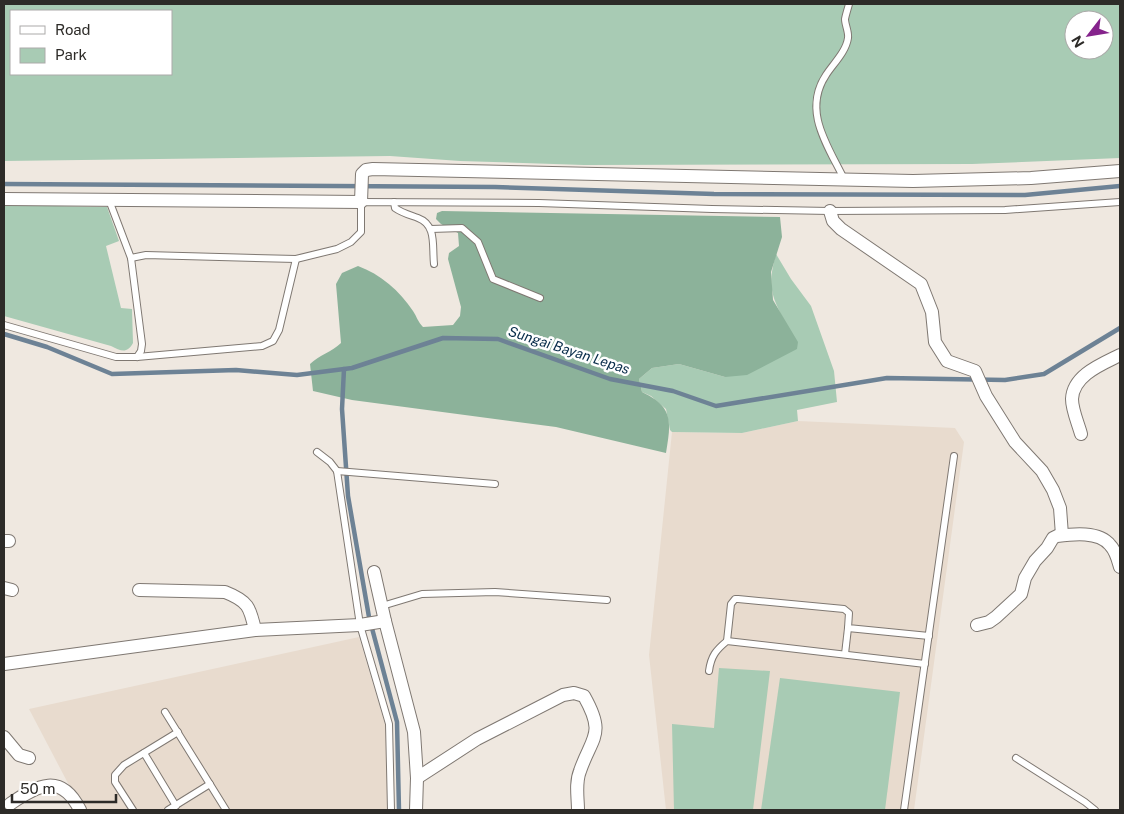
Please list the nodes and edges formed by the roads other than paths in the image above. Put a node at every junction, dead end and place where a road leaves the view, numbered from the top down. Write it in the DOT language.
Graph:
graph roads {
  1 [pos="849,4"];
  2 [pos="1120,171"];
  3 [pos="844,179"];
  4 [pos="4,199"];
  5 [pos="108,199"];
  6 [pos="361,199"];
  7 [pos="394,202"];
  8 [pos="1120,202"];
  9 [pos="830,211"];
  10 [pos="431,229"];
  11 [pos="132,258"];
  12 [pos="296,259"];
  13 [pos="434,264"];
  14 [pos="540,298"];
  15 [pos="4,325"];
  16 [pos="1120,355"];
  17 [pos="137,357"];
  18 [pos="1081,434"];
  19 [pos="317,452"];
  20 [pos="954,456"];
  21 [pos="337,471"];
  22 [pos="495,484"];
  23 [pos="1062,536"];
  24 [pos="1120,567"];
  25 [pos="374,572"];
  26 [pos="139,590"];
  27 [pos="607,600"];
  28 [pos="382,606"];
  29 [pos="382,622"];
  30 [pos="363,624"];
  31 [pos="977,625"];
  32 [pos="848,628"];
  33 [pos="256,630"];
  34 [pos="928,636"];
  35 [pos="727,641"];
  36 [pos="845,654"];
  37 [pos="4,664"];
  38 [pos="925,664"];
  39 [pos="709,671"];
  40 [pos="166,712"];
  41 [pos="178,732"];
  42 [pos="4,737"];
  43 [pos="144,753"];
  44 [pos="29,758"];
  45 [pos="1016,758"];
  46 [pos="417,778"];
  47 [pos="210,784"];
  48 [pos="9,803"];
  49 [pos="176,806"];
  50 [pos="80,810"];
  51 [pos="132,810"];
  52 [pos="168,810"];
  53 [pos="226,810"];
  54 [pos="391,810"];
  55 [pos="416,810"];
  56 [pos="578,810"];
  57 [pos="904,810"];
  58 [pos="1095,810"];
  1 -- 3 [label="lane"];
  2 -- 3 [label="street"];
  3 -- 6 [label="street"];
  4 -- 5 [label="street"];
  5 -- 6 [label="street"];
  5 -- 11 [label="lane"];
  6 -- 7 [label="lane"];
  6 -- 12 [label="lane"];
  7 -- 9 [label="lane"];
  7 -- 10 [label="lane"];
  8 -- 9 [label="lane"];
  9 -- 23 [label="street"];
  10 -- 13 [label="lane"];
  10 -- 14 [label="lane"];
  11 -- 12 [label="lane"];
  11 -- 17 [label="lane"];
  12 -- 17 [label="lane"];
  15 -- 17 [label="lane"];
  16 -- 18 [label="street"];
  19 -- 21 [label="lane"];
  20 -- 34 [label="lane"];
  21 -- 22 [label="lane"];
  21 -- 30 [label="lane"];
  23 -- 24 [label="street"];
  23 -- 31 [label="street"];
  25 -- 28 [label="street"];
  26 -- 33 [label="street"];
  27 -- 28 [label="lane"];
  28 -- 29 [label="street"];
  29 -- 30 [label="street"];
  29 -- 46 [label="street"];
  30 -- 33 [label="street"];
  30 -- 54 [label="lane"];
  32 -- 34 [label="lane"];
  32 -- 35 [label="lane"];
  32 -- 36 [label="lane"];
  33 -- 37 [label="street"];
  34 -- 38 [label="lane"];
  35 -- 36 [label="lane"];
  35 -- 39 [label="lane"];
  36 -- 38 [label="lane"];
  38 -- 57 [label="lane"];
  40 -- 41 [label="lane"];
  41 -- 43 [label="lane"];
  41 -- 47 [label="lane"];
  42 -- 44 [label="street"];
  43 -- 49 [label="lane"];
  43 -- 51 [label="lane"];
  45 -- 58 [label="lane"];
  46 -- 55 [label="street"];
  46 -- 56 [label="street"];
  47 -- 49 [label="lane"];
  47 -- 53 [label="lane"];
  48 -- 50 [label="street"];
  49 -- 52 [label="lane"];
}
